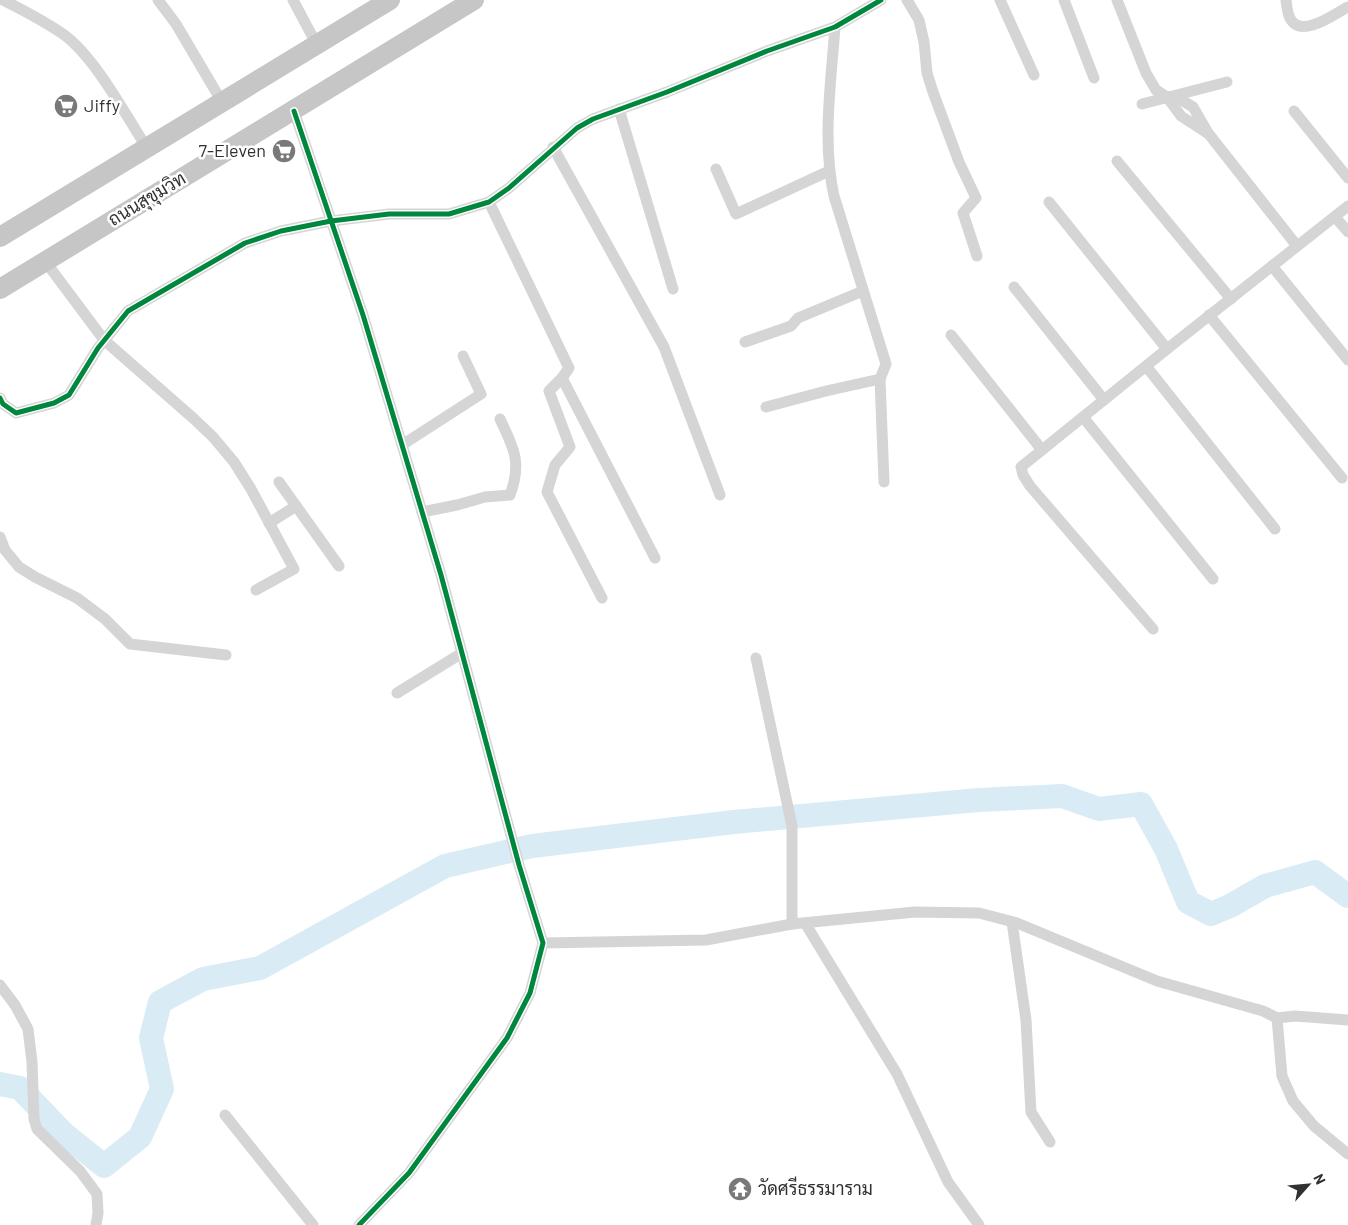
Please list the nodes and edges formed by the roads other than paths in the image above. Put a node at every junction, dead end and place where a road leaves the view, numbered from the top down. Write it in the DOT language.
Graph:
graph roads {
  1 [pos="3,0"];
  2 [pos="158,0"];
  3 [pos="293,0"];
  4 [pos="390,0"];
  5 [pos="474,0"];
  6 [pos="880,0"];
  7 [pos="907,0"];
  8 [pos="1000,0"];
  9 [pos="1064,0"];
  10 [pos="1118,0"];
  11 [pos="1286,0"];
  12 [pos="1348,7"];
  13 [pos="835,27"];
  14 [pos="317,45"];
  15 [pos="1034,75"];
  16 [pos="1094,78"];
  17 [pos="1227,82"];
  18 [pos="1167,97"];
  19 [pos="222,102"];
  20 [pos="1142,104"];
  21 [pos="619,109"];
  22 [pos="294,110"];
  23 [pos="1294,111"];
  24 [pos="554,147"];
  25 [pos="147,148"];
  26 [pos="1117,161"];
  27 [pos="716,169"];
  28 [pos="829,171"];
  29 [pos="1348,178"];
  30 [pos="490,202"];
  31 [pos="1049,202"];
  32 [pos="1348,206"];
  33 [pos="1335,217"];
  34 [pos="331,221"];
  35 [pos="1348,232"];
  36 [pos="0,237"];
  37 [pos="1297,246"];
  38 [pos="977,256"];
  39 [pos="45,261"];
  40 [pos="1272,266"];
  41 [pos="1014,287"];
  42 [pos="0,289"];
  43 [pos="673,289"];
  44 [pos="863,292"];
  45 [pos="1231,299"];
  46 [pos="1209,316"];
  47 [pos="951,335"];
  48 [pos="104,340"];
  49 [pos="745,342"];
  50 [pos="1167,349"];
  51 [pos="463,356"];
  52 [pos="1348,360"];
  53 [pos="1146,366"];
  54 [pos="562,378"];
  55 [pos="880,379"];
  56 [pos="1104,400"];
  57 [pos="2,406"];
  58 [pos="766,407"];
  59 [pos="1083,417"];
  60 [pos="500,419"];
  61 [pos="402,445"];
  62 [pos="1042,450"];
  63 [pos="1342,478"];
  64 [pos="279,482"];
  65 [pos="884,482"];
  66 [pos="720,495"];
  67 [pos="296,506"];
  68 [pos="422,512"];
  69 [pos="269,523"];
  70 [pos="1275,529"];
  71 [pos="0,536"];
  72 [pos="655,558"];
  73 [pos="339,566"];
  74 [pos="1213,579"];
  75 [pos="256,590"];
  76 [pos="602,598"];
  77 [pos="1153,629"];
  78 [pos="462,653"];
  79 [pos="226,655"];
  80 [pos="756,658"];
  81 [pos="397,692"];
  82 [pos="1012,922"];
  83 [pos="805,923"];
  84 [pos="792,924"];
  85 [pos="543,943"];
  86 [pos="0,985"];
  87 [pos="1277,1018"];
  88 [pos="1348,1020"];
  89 [pos="225,1115"];
  90 [pos="1050,1142"];
  91 [pos="1348,1154"];
  92 [pos="96,1225"];
  93 [pos="313,1225"];
  94 [pos="359,1225"];
  95 [pos="979,1225"];
  1 -- 25 [label="street"];
  2 -- 19 [label="street"];
  3 -- 14 [label="street"];
  4 -- 14 [label="highway"];
  5 -- 22 [label="highway, ถนนสุขุมวิท"];
  6 -- 13 [label="street"];
  7 -- 38 [label="street"];
  8 -- 15 [label="street"];
  9 -- 16 [label="street"];
  10 -- 18 [label="street"];
  11 -- 12 [label="street"];
  13 -- 21 [label="street"];
  13 -- 28 [label="street"];
  14 -- 19 [label="highway"];
  17 -- 18 [label="street"];
  18 -- 20 [label="street"];
  18 -- 37 [label="street"];
  19 -- 25 [label="highway"];
  21 -- 24 [label="street"];
  21 -- 43 [label="street"];
  22 -- 34 [label="street"];
  22 -- 39 [label="highway, ถนนสุขุมวิท"];
  23 -- 29 [label="street"];
  24 -- 30 [label="street"];
  24 -- 66 [label="street"];
  25 -- 36 [label="highway"];
  26 -- 45 [label="street"];
  27 -- 28 [label="street"];
  28 -- 44 [label="street"];
  30 -- 34 [label="street"];
  30 -- 54 [label="street"];
  31 -- 50 [label="street"];
  32 -- 33 [label="street"];
  33 -- 35 [label="street"];
  33 -- 37 [label="street"];
  34 -- 48 [label="street"];
  34 -- 61 [label="street"];
  37 -- 40 [label="street"];
  39 -- 42 [label="highway, ถนนสุขุมวิท"];
  39 -- 48 [label="street"];
  40 -- 45 [label="street"];
  40 -- 52 [label="street"];
  41 -- 56 [label="street"];
  44 -- 49 [label="street"];
  44 -- 55 [label="street"];
  45 -- 46 [label="street"];
  46 -- 50 [label="street"];
  46 -- 63 [label="street"];
  47 -- 62 [label="street"];
  48 -- 57 [label="street"];
  48 -- 69 [label="street"];
  50 -- 53 [label="street"];
  51 -- 61 [label="street"];
  53 -- 56 [label="street"];
  53 -- 70 [label="street"];
  54 -- 72 [label="street"];
  54 -- 76 [label="street"];
  55 -- 58 [label="street"];
  55 -- 65 [label="street"];
  56 -- 59 [label="street"];
  59 -- 62 [label="street"];
  59 -- 74 [label="street"];
  60 -- 68 [label="street"];
  61 -- 68 [label="street"];
  62 -- 77 [label="street"];
  64 -- 67 [label="street"];
  67 -- 69 [label="street"];
  67 -- 73 [label="street"];
  68 -- 78 [label="street"];
  69 -- 75 [label="street"];
  71 -- 79 [label="street"];
  78 -- 81 [label="street"];
  78 -- 85 [label="street"];
  80 -- 84 [label="street"];
  82 -- 83 [label="street"];
  82 -- 87 [label="street"];
  82 -- 90 [label="street"];
  83 -- 84 [label="street"];
  83 -- 95 [label="street"];
  84 -- 85 [label="street"];
  85 -- 94 [label="street"];
  86 -- 92 [label="street"];
  87 -- 88 [label="street"];
  87 -- 91 [label="street"];
  89 -- 93 [label="street"];
}
